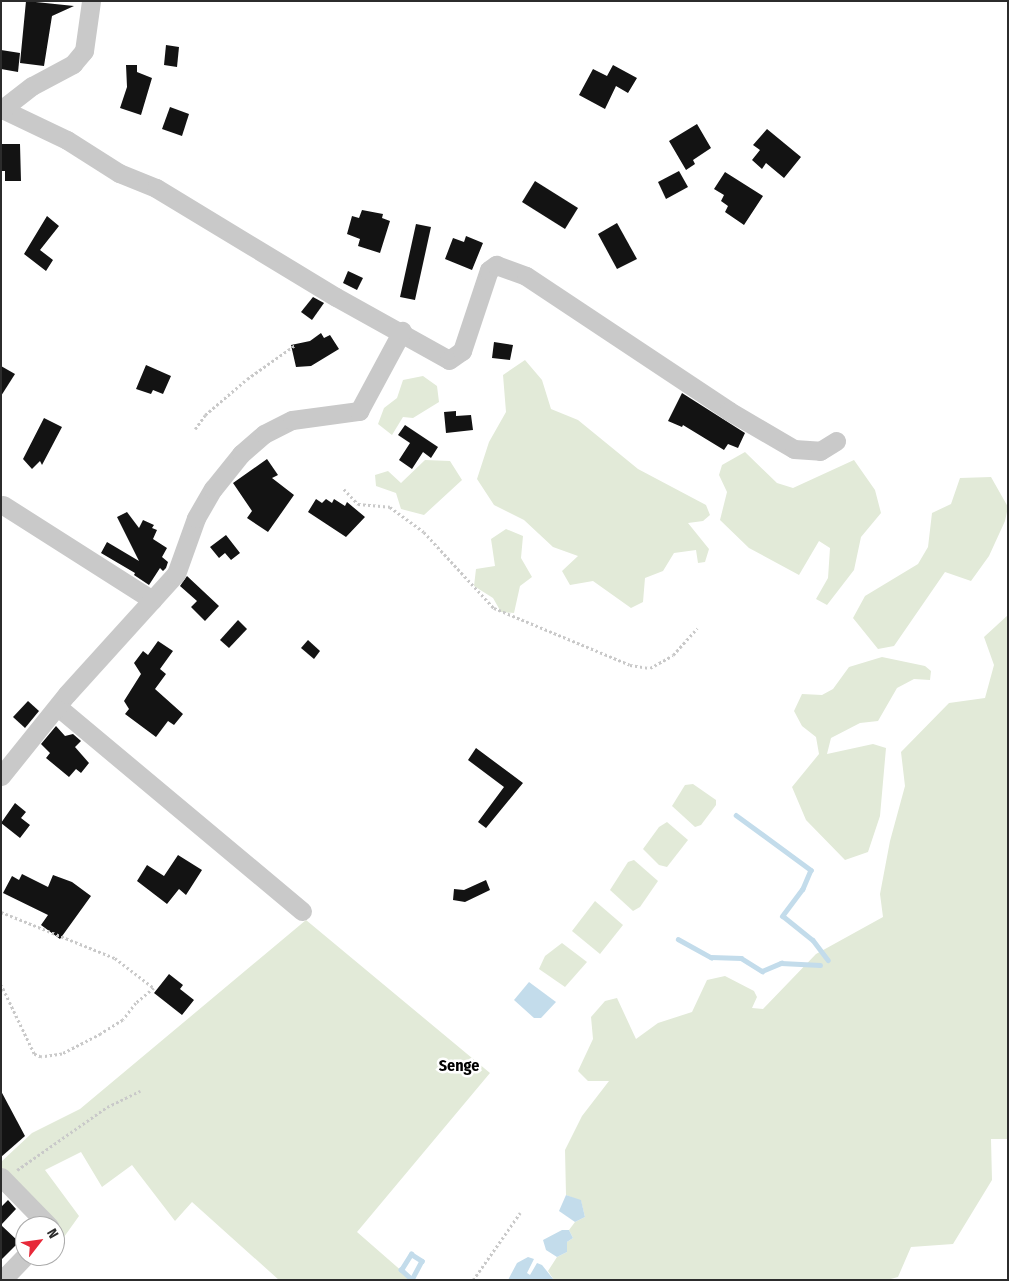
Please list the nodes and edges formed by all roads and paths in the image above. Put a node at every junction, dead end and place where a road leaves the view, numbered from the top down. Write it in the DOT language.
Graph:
graph roads {
  1 [pos="91,1"];
  2 [pos="2,110"];
  3 [pos="402,331"];
  4 [pos="295,345"];
  5 [pos="195,429"];
  6 [pos="836,441"];
  7 [pos="344,489"];
  8 [pos="2,505"];
  9 [pos="152,600"];
  10 [pos="697,628"];
  11 [pos="58,707"];
  12 [pos="1,776"];
  13 [pos="302,911"];
  14 [pos="1,912"];
  15 [pos="1,985"];
  16 [pos="140,1091"];
  17 [pos="5,1175"];
  18 [pos="520,1212"];
  19 [pos="40,1216"];
  20 [pos="16,1266"];
  21 [pos="2,1280"];
  22 [pos="473,1280"];
  1 -- 2 [label="street"];
  2 -- 3 [label="street"];
  3 -- 6 [label="street"];
  3 -- 9 [label="street"];
  4 -- 5 [label="path"];
  7 -- 10 [label="path"];
  8 -- 9 [label="street"];
  9 -- 11 [label="street"];
  11 -- 12 [label="street"];
  11 -- 13 [label="street"];
  14 -- 15 [label="path"];
  16 -- 17 [label="path"];
  17 -- 19 [label="street"];
  18 -- 22 [label="path"];
  20 -- 21 [label="street"];
}
